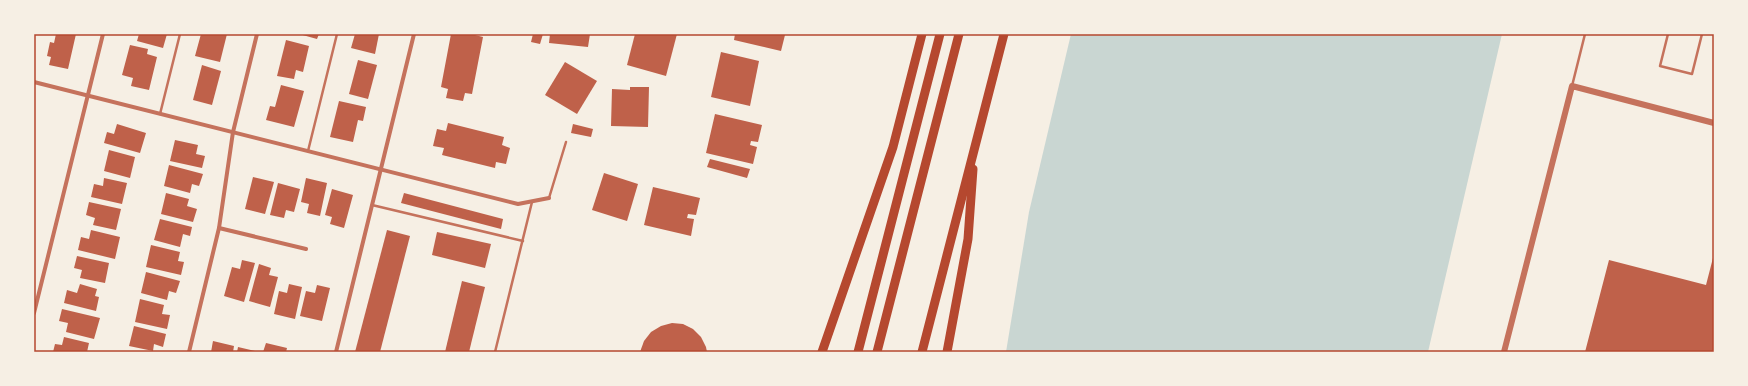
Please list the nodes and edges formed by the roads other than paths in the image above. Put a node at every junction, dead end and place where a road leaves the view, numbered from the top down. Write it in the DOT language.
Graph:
graph roads {
  1 [pos="103,34"];
  2 [pos="180,34"];
  3 [pos="257,34"];
  4 [pos="337,34"];
  5 [pos="414,34"];
  6 [pos="922,34"];
  7 [pos="940,34"];
  8 [pos="959,34"];
  9 [pos="1004,34"];
  10 [pos="1585,34"];
  11 [pos="1668,34"];
  12 [pos="1702,34"];
  13 [pos="34,82"];
  14 [pos="1572,86"];
  15 [pos="87,95"];
  16 [pos="160,114"];
  17 [pos="1714,123"];
  18 [pos="233,132"];
  19 [pos="566,142"];
  20 [pos="975,146"];
  21 [pos="308,151"];
  22 [pos="380,169"];
  23 [pos="549,198"];
  24 [pos="532,201"];
  25 [pos="372,205"];
  26 [pos="219,228"];
  27 [pos="522,241"];
  28 [pos="306,249"];
  29 [pos="34,313"];
  30 [pos="189,352"];
  31 [pos="336,352"];
  32 [pos="495,352"];
  33 [pos="822,352"];
  34 [pos="858,352"];
  35 [pos="877,352"];
  36 [pos="922,352"];
  37 [pos="948,352"];
  38 [pos="1504,352"];
  1 -- 15 [label="street"];
  2 -- 16 [label="lane"];
  3 -- 18 [label="street"];
  4 -- 21 [label="lane"];
  5 -- 22 [label="street"];
  6 -- 33 [label="highway"];
  7 -- 34 [label="highway"];
  8 -- 35 [label="highway"];
  9 -- 20 [label="highway"];
  10 -- 14 [label="lane"];
  11 -- 12 [label="lane"];
  13 -- 15 [label="street"];
  14 -- 17 [label="street"];
  14 -- 38 [label="street"];
  15 -- 16 [label="street"];
  15 -- 29 [label="street"];
  16 -- 18 [label="street"];
  18 -- 21 [label="street"];
  18 -- 26 [label="street"];
  19 -- 23 [label="lane"];
  20 -- 36 [label="highway"];
  20 -- 37 [label="highway"];
  21 -- 22 [label="street"];
  22 -- 24 [label="street"];
  22 -- 25 [label="street"];
  23 -- 24 [label="street"];
  24 -- 27 [label="lane"];
  25 -- 27 [label="lane"];
  25 -- 31 [label="street"];
  26 -- 28 [label="street"];
  26 -- 30 [label="street"];
  27 -- 32 [label="lane"];
}
